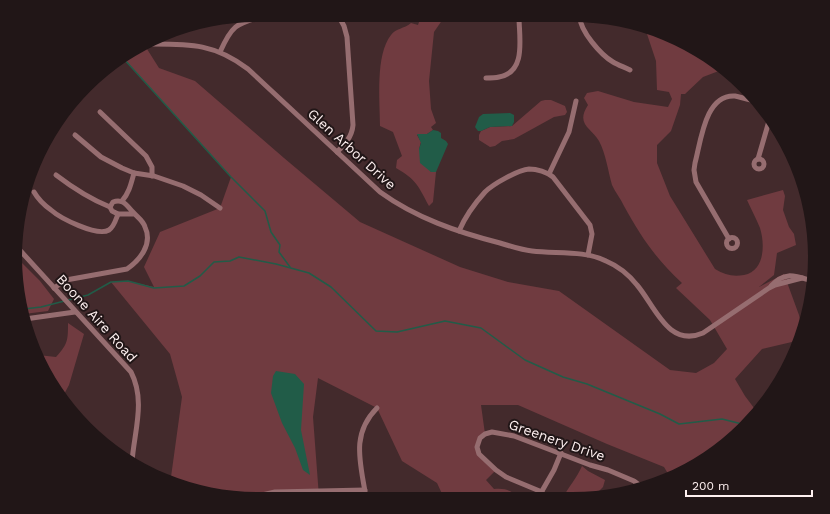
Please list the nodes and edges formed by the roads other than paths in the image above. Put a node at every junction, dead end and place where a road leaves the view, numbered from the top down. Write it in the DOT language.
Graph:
graph roads {
  1 [pos="342,22"];
  2 [pos="518,22"];
  3 [pos="241,23"];
  4 [pos="581,23"];
  5 [pos="157,44"];
  6 [pos="220,52"];
  7 [pos="630,70"];
  8 [pos="486,78"];
  9 [pos="747,99"];
  10 [pos="576,101"];
  11 [pos="100,112"];
  12 [pos="768,126"];
  13 [pos="75,135"];
  14 [pos="336,152"];
  15 [pos="758,159"];
  16 [pos="134,173"];
  17 [pos="56,174"];
  18 [pos="549,174"];
  19 [pos="152,176"];
  20 [pos="34,192"];
  21 [pos="122,201"];
  22 [pos="110,207"];
  23 [pos="220,208"];
  24 [pos="118,214"];
  25 [pos="134,214"];
  26 [pos="459,231"];
  27 [pos="729,239"];
  28 [pos="22,253"];
  29 [pos="588,255"];
  30 [pos="807,279"];
  31 [pos="54,288"];
  32 [pos="76,312"];
  33 [pos="30,318"];
  34 [pos="378,408"];
  35 [pos="561,453"];
  36 [pos="133,457"];
  37 [pos="637,483"];
  38 [pos="365,490"];
  39 [pos="275,492"];
  40 [pos="542,492"];
  1 -- 14 [label="street"];
  2 -- 8 [label="street"];
  3 -- 6 [label="street"];
  4 -- 7 [label="street"];
  5 -- 6 [label="street, Glen Arbor Drive"];
  6 -- 14 [label="street, Glen Arbor Drive"];
  9 -- 27 [label="street"];
  10 -- 18 [label="street"];
  11 -- 19 [label="street"];
  12 -- 15 [label="street"];
  13 -- 16 [label="street"];
  14 -- 26 [label="street, Glen Arbor Drive"];
  16 -- 19 [label="street"];
  16 -- 21 [label="street"];
  17 -- 22 [label="street"];
  18 -- 26 [label="street"];
  18 -- 29 [label="street"];
  19 -- 23 [label="street"];
  20 -- 24 [label="street"];
  21 -- 22 [label="street"];
  21 -- 25 [label="street"];
  22 -- 24 [label="street"];
  24 -- 25 [label="street"];
  25 -- 31 [label="street"];
  26 -- 29 [label="street, Glen Arbor Drive"];
  28 -- 31 [label="street, Boone Aire Road"];
  29 -- 30 [label="street, Glen Arbor Drive"];
  31 -- 32 [label="street, Boone Aire Road"];
  32 -- 33 [label="street"];
  32 -- 36 [label="street, Boone Aire Road"];
  34 -- 38 [label="street"];
  35 -- 37 [label="street, Greenery Drive"];
  35 -- 40 [label="street"];
  35 -- 40 [label="street, Greenery Drive"];
  38 -- 39 [label="street"];
}
